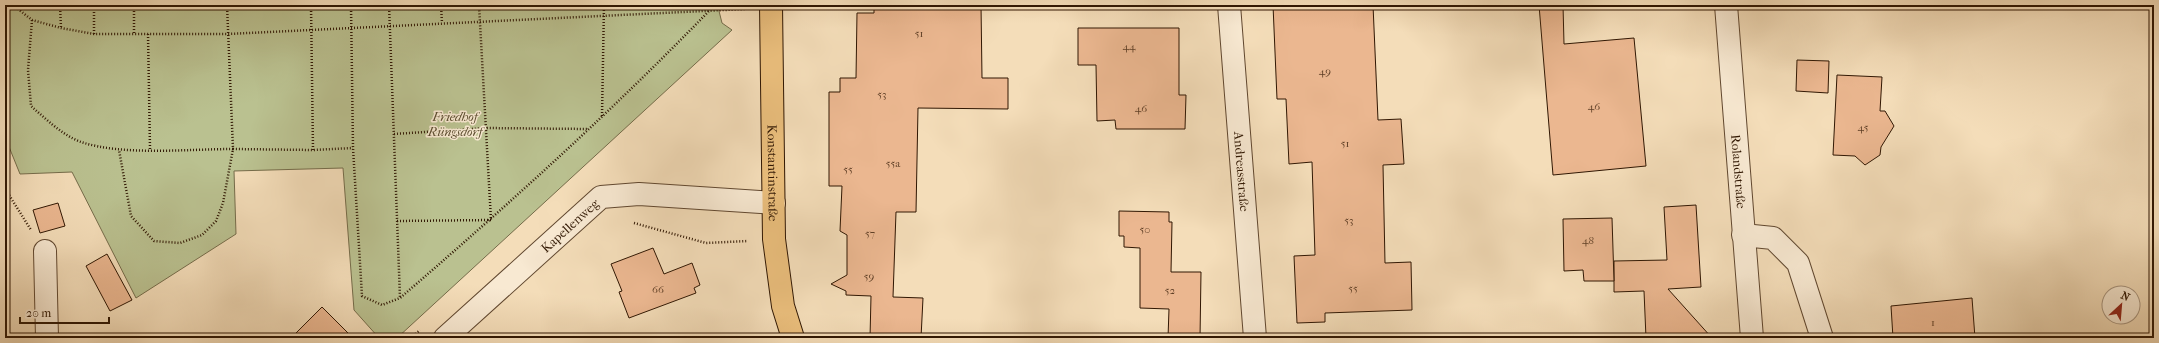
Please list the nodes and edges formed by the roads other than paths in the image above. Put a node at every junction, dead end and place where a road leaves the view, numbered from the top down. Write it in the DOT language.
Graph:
graph roads {
  1 [pos="1229,5"];
  2 [pos="1726,5"];
  3 [pos="771,6"];
  4 [pos="774,203"];
  5 [pos="1743,235"];
  6 [pos="45,251"];
  7 [pos="48,338"];
  8 [pos="445,338"];
  9 [pos="793,338"];
  10 [pos="1255,338"];
  11 [pos="1752,338"];
  12 [pos="1822,338"];
  1 -- 10 [label="street, Andreasstraße"];
  2 -- 5 [label="street, Rolandstraße"];
  3 -- 4 [label="main road, Konstantinstraße"];
  4 -- 8 [label="street, Kapellenweg"];
  4 -- 9 [label="main road, Konstantinstraße"];
  5 -- 11 [label="street, Rolandstraße"];
  5 -- 12 [label="street"];
  6 -- 7 [label="street"];
}
